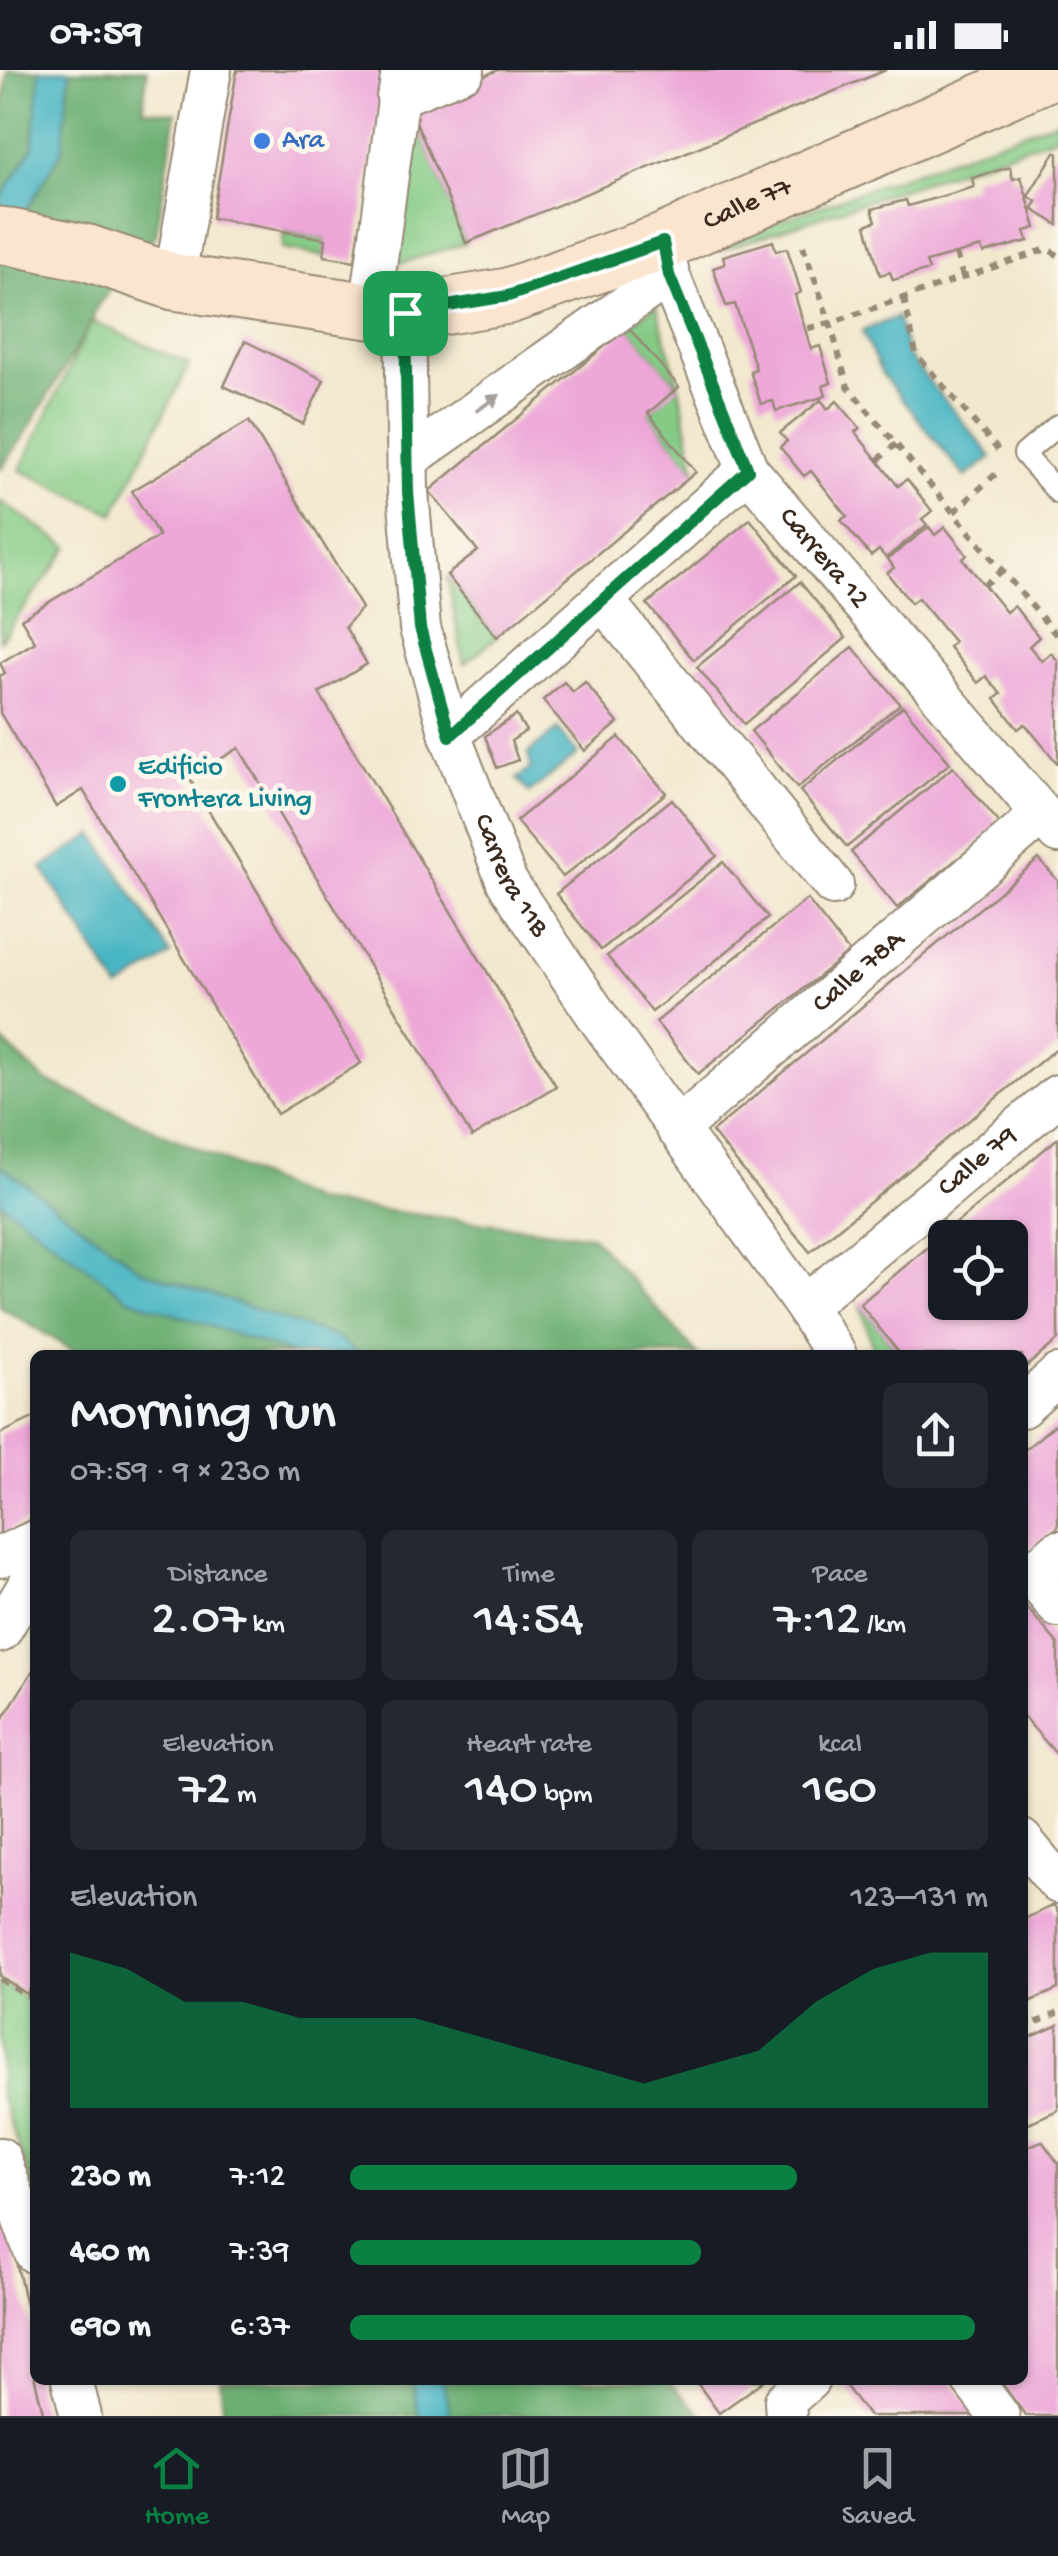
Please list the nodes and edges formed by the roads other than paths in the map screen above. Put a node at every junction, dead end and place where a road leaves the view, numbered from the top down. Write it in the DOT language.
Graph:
graph roads {
  1 [pos="211,70"];
  2 [pos="464,70"];
  3 [pos="1044,82"];
  4 [pos="400,84"];
  5 [pos="0,235"];
  6 [pos="666,258"];
  7 [pos="158,278"];
  8 [pos="388,312"];
  9 [pos="1058,424"];
  10 [pos="408,459"];
  11 [pos="748,470"];
  12 [pos="1058,493"];
  13 [pos="604,601"];
  14 [pos="450,736"];
  15 [pos="1050,824"];
  16 [pos="832,885"];
  17 [pos="1058,1095"];
  18 [pos="677,1129"];
  19 [pos="806,1306"];
  20 [pos="833,1350"];
  21 [pos="1058,1375"];
  22 [pos="1028,1402"];
  23 [pos="30,1543"];
  24 [pos="1058,1551"];
  25 [pos="0,1558"];
  26 [pos="30,1582"];
  27 [pos="1058,1608"];
  28 [pos="0,1632"];
  29 [pos="1028,1847"];
  30 [pos="1058,1882"];
  31 [pos="0,2158"];
  32 [pos="30,2239"];
  33 [pos="73,2385"];
  34 [pos="803,2385"];
  35 [pos="976,2385"];
  36 [pos="81,2416"];
  37 [pos="786,2416"];
  38 [pos="999,2416"];
  1 -- 7 [label="street"];
  2 -- 4 [label="street"];
  3 -- 6 [label="street, Calle 77"];
  4 -- 8 [label="street, Carrera 11B"];
  5 -- 7 [label="street, Calle 77"];
  6 -- 8 [label="street, Calle 77"];
  10 -- 6 [label="street, one-way"];
  6 -- 11 [label="street, Carrera 12"];
  7 -- 8 [label="street, Calle 77"];
  8 -- 10 [label="street, Carrera 11B"];
  9 -- 12 [label="lane"];
  10 -- 14 [label="street, Carrera 11B"];
  11 -- 13 [label="street"];
  11 -- 15 [label="street, Carrera 12"];
  13 -- 14 [label="street"];
  13 -- 16 [label="street"];
  14 -- 18 [label="street, Carrera 11B"];
  15 -- 18 [label="street, Calle 78A"];
  17 -- 19 [label="street, Calle 79"];
  18 -- 19 [label="street, Carrera 11B"];
  19 -- 20 [label="street, Carrera 11B"];
  21 -- 22 [label="street"];
  23 -- 25 [label="street"];
  24 -- 27 [label="street"];
  26 -- 28 [label="street"];
  29 -- 30 [label="street"];
  31 -- 32 [label="street"];
  33 -- 36 [label="street"];
  34 -- 37 [label="street"];
  35 -- 38 [label="street"];
}
